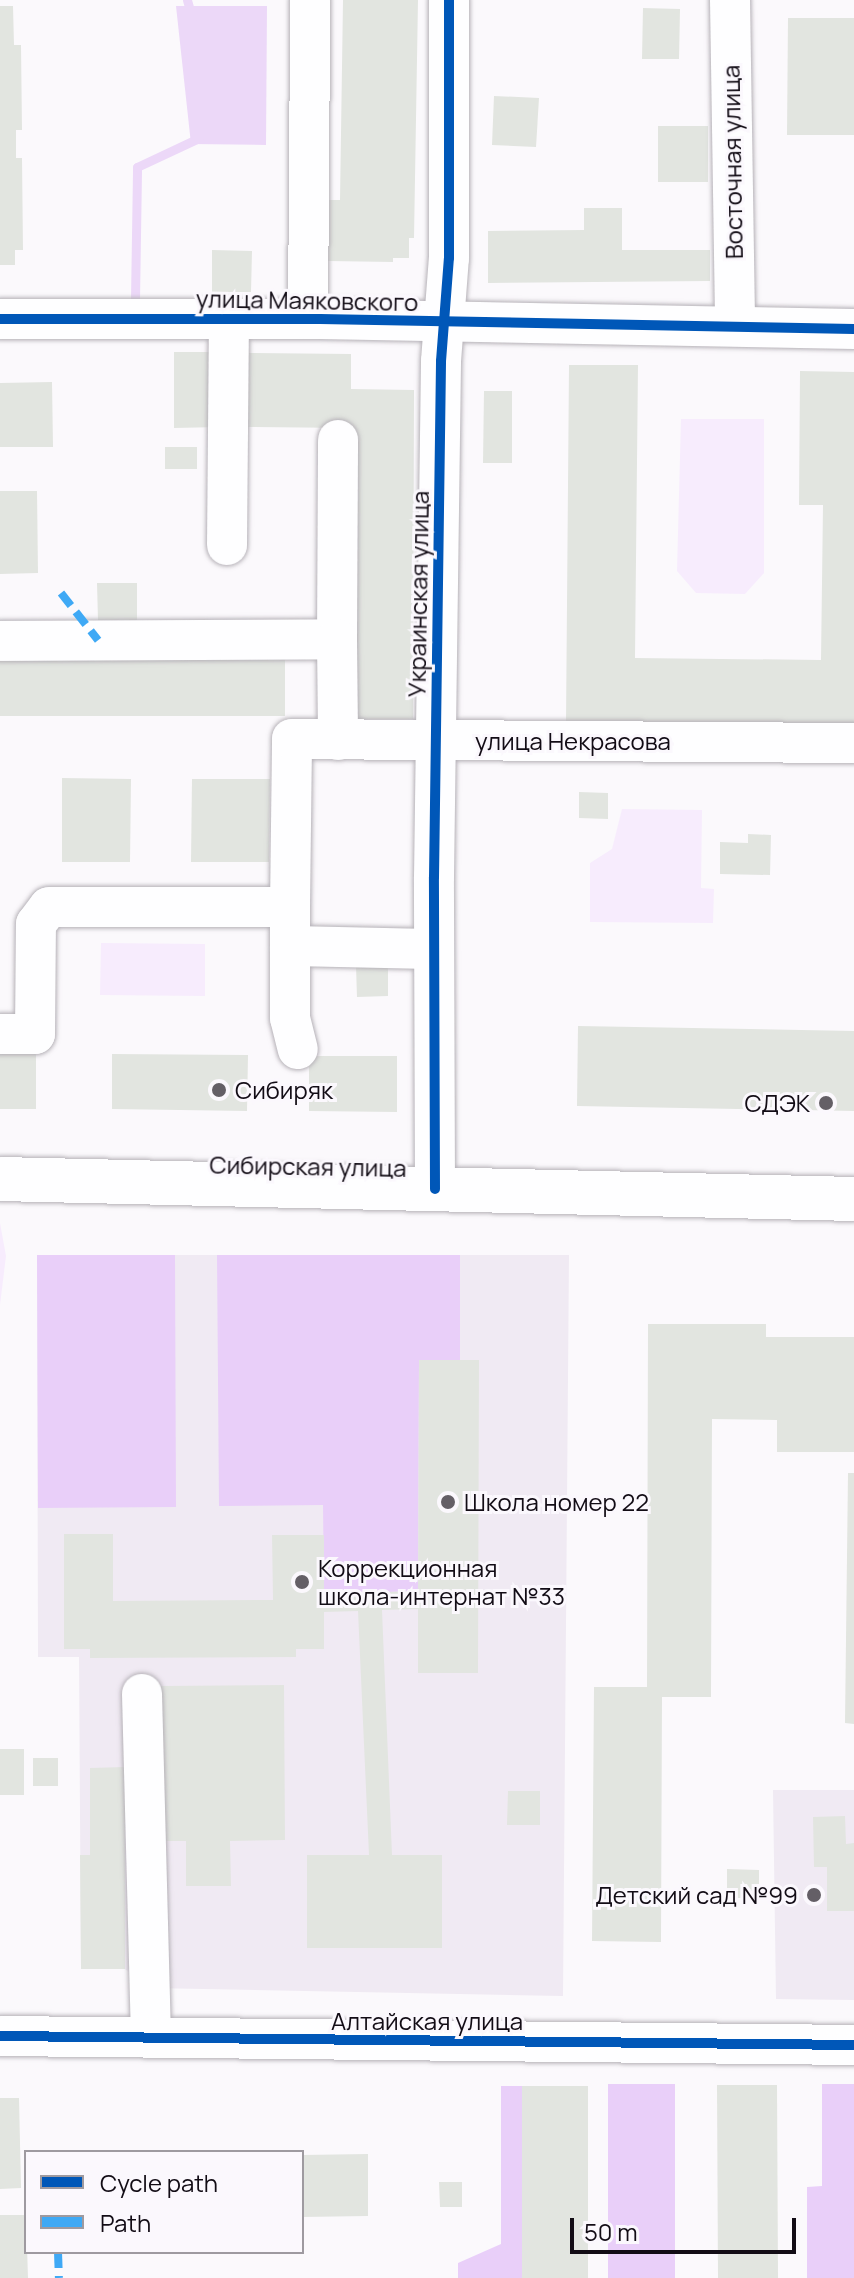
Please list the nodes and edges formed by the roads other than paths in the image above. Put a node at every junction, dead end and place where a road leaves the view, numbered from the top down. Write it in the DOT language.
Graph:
graph roads {
  1 [pos="310,0"];
  2 [pos="449,0"];
  3 [pos="730,0"];
  4 [pos="229,318"];
  5 [pos="0,319"];
  6 [pos="308,319"];
  7 [pos="445,321"];
  8 [pos="735,325"];
  9 [pos="854,329"];
  10 [pos="338,440"];
  11 [pos="227,545"];
  12 [pos="337,639"];
  13 [pos="0,641"];
  14 [pos="338,740"];
  15 [pos="436,741"];
  16 [pos="854,743"];
  17 [pos="290,926"];
  18 [pos="433,949"];
  19 [pos="0,1034"];
  20 [pos="298,1049"];
  21 [pos="0,1179"];
  22 [pos="435,1189"];
  23 [pos="854,1199"];
  24 [pos="142,1694"];
  25 [pos="0,2036"];
  26 [pos="151,2038"];
  27 [pos="854,2045"];
  1 -- 6 [label="street"];
  2 -- 7 [label="street, Украинская улица"];
  3 -- 8 [label="street, Восточная улица"];
  4 -- 5 [label="street, улица Маяковского"];
  4 -- 6 [label="street, улица Маяковского"];
  4 -- 11 [label="street"];
  6 -- 7 [label="street, улица Маяковского"];
  7 -- 8 [label="street, улица Маяковского"];
  7 -- 15 [label="street, Украинская улица"];
  8 -- 9 [label="street, улица Маяковского"];
  10 -- 12 [label="street"];
  12 -- 13 [label="street"];
  12 -- 14 [label="street"];
  14 -- 15 [label="street, улица Некрасова"];
  14 -- 17 [label="street, улица Некрасова"];
  15 -- 16 [label="street, улица Некрасова"];
  15 -- 18 [label="street, Украинская улица"];
  17 -- 18 [label="street"];
  17 -- 19 [label="street"];
  17 -- 20 [label="street"];
  18 -- 22 [label="street, Украинская улица"];
  21 -- 22 [label="main road, Сибирская улица"];
  22 -- 23 [label="main road, Сибирская улица"];
  24 -- 26 [label="street"];
  25 -- 26 [label="street, Алтайская улица"];
  26 -- 27 [label="street, Алтайская улица"];
}
